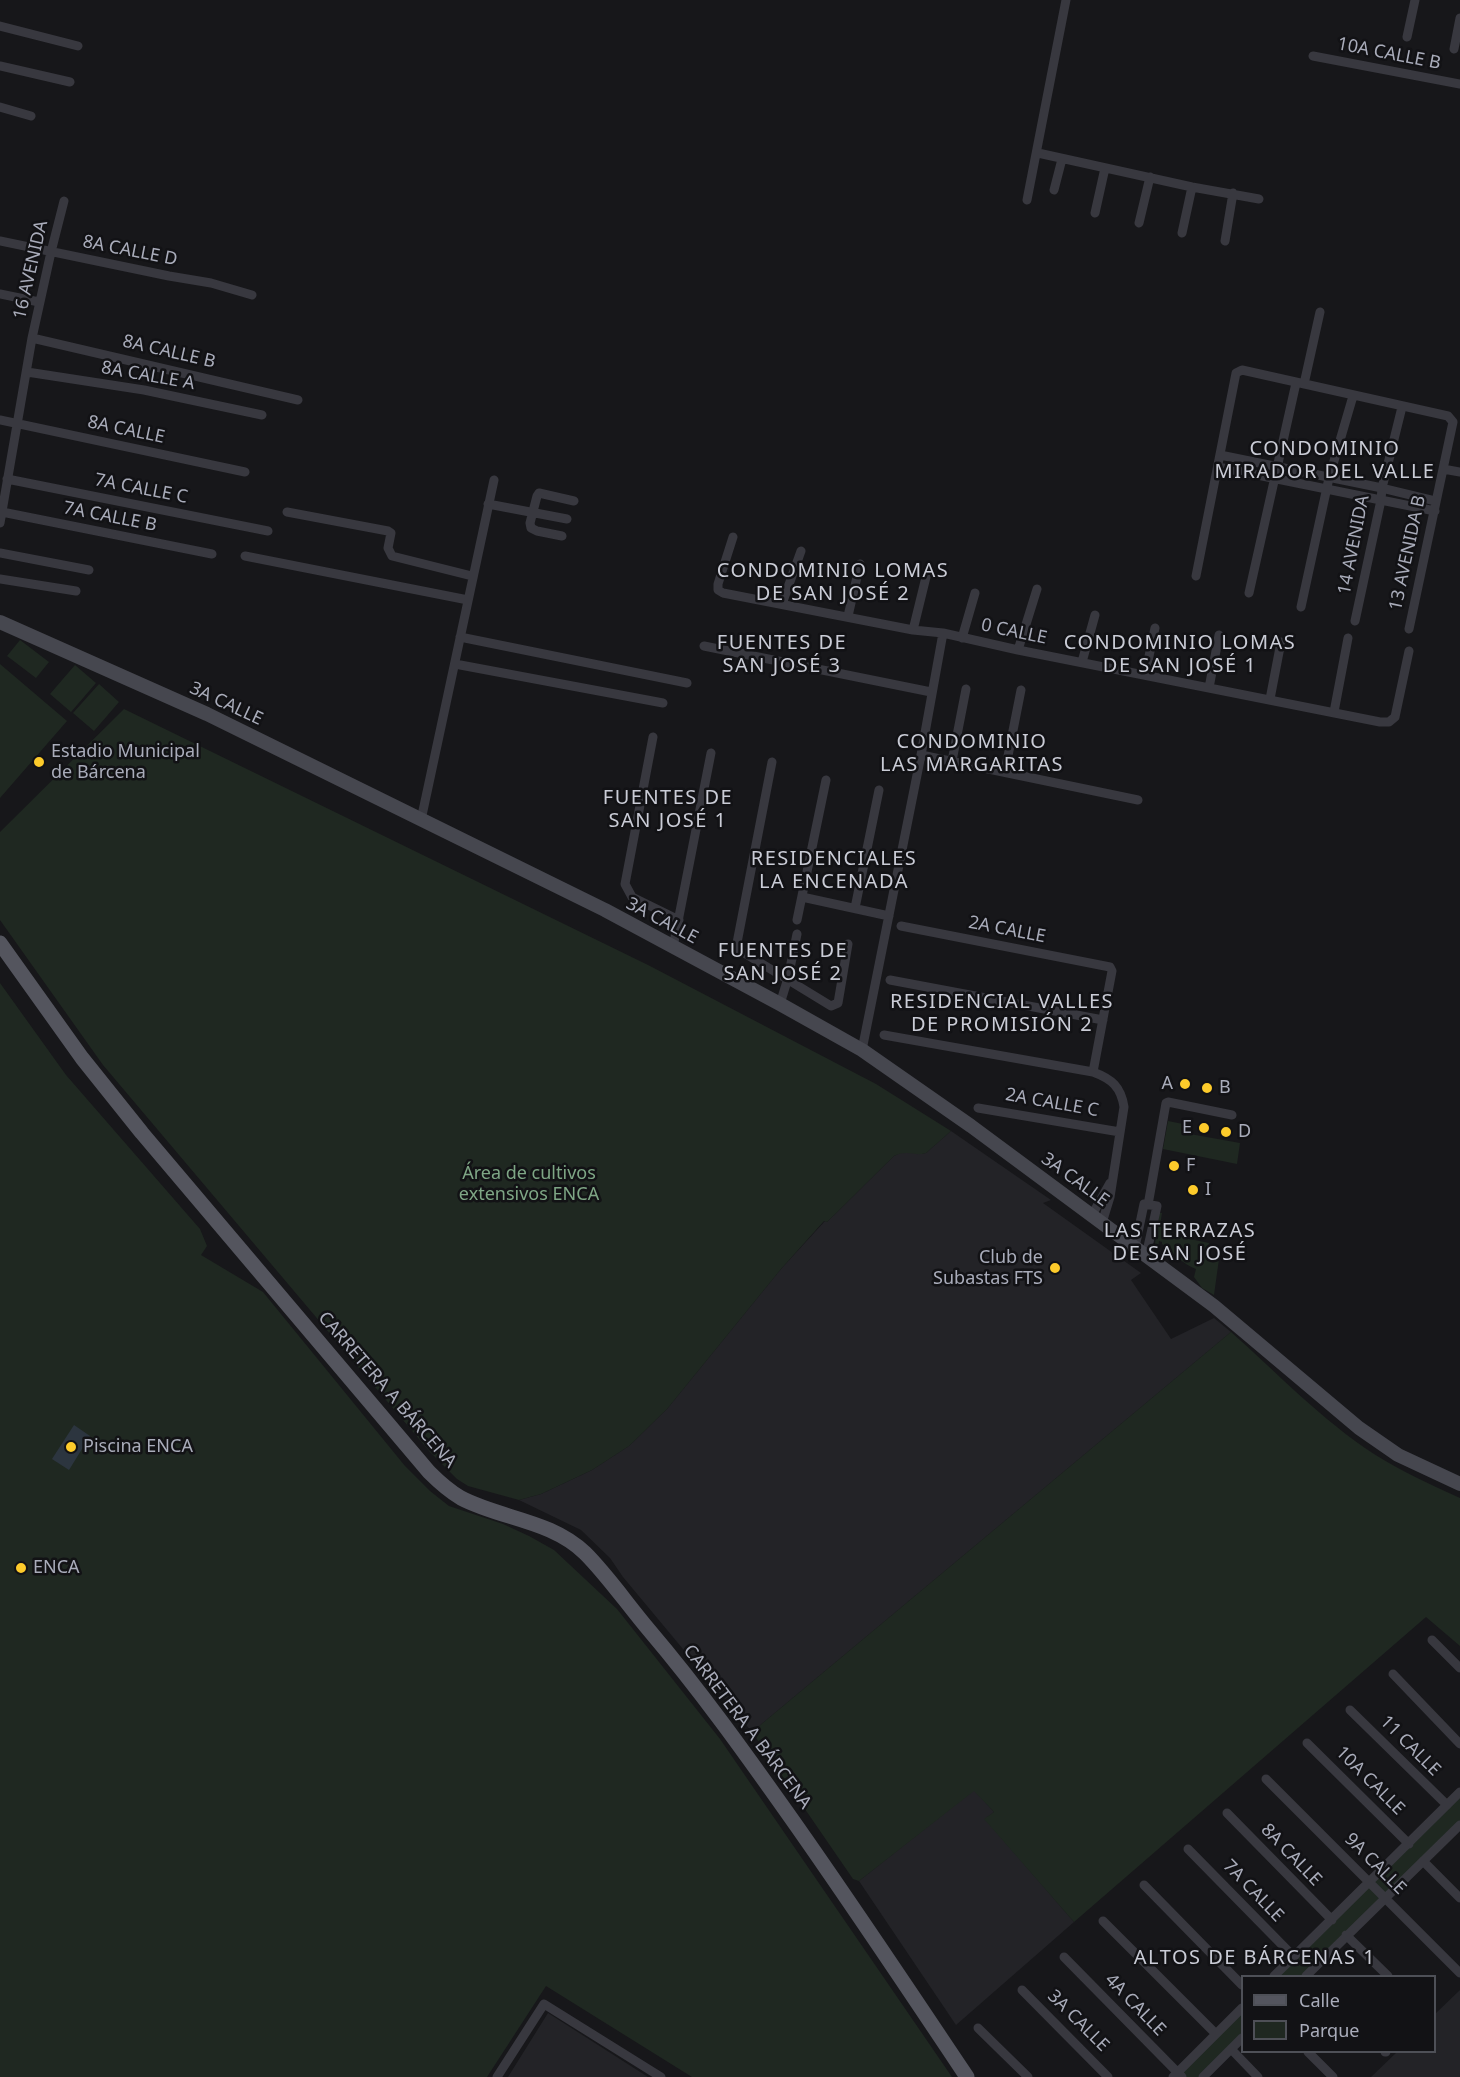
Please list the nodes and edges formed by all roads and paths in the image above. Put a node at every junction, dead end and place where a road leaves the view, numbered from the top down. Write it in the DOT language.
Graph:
graph roads {
  1 [pos="1066,0"];
  2 [pos="1415,0"];
  3 [pos="1460,18"];
  4 [pos="0,26"];
  5 [pos="1407,37"];
  6 [pos="78,46"];
  7 [pos="1454,49"];
  8 [pos="1313,56"];
  9 [pos="0,66"];
  10 [pos="70,82"];
  11 [pos="1460,84"];
  12 [pos="0,108"];
  13 [pos="31,116"];
  14 [pos="1038,153"];
  15 [pos="1062,159"];
  16 [pos="1105,168"];
  17 [pos="1150,177"];
  18 [pos="1192,187"];
  19 [pos="1054,190"];
  20 [pos="1233,194"];
  21 [pos="1259,199"];
  22 [pos="1027,200"];
  23 [pos="64,201"];
  24 [pos="1095,213"];
  25 [pos="1139,223"];
  26 [pos="1182,233"];
  27 [pos="0,241"];
  28 [pos="1226,241"];
  29 [pos="51,252"];
  30 [pos="0,294"];
  31 [pos="252,295"];
  32 [pos="39,302"];
  33 [pos="1320,312"];
  34 [pos="32,338"];
  35 [pos="27,372"];
  36 [pos="1300,384"];
  37 [pos="1353,396"];
  38 [pos="298,400"];
  39 [pos="1402,407"];
  40 [pos="262,415"];
  41 [pos="0,420"];
  42 [pos="18,424"];
  43 [pos="1220,455"];
  44 [pos="1218,467"];
  45 [pos="1443,469"];
  46 [pos="245,472"];
  47 [pos="1275,472"];
  48 [pos="1460,472"];
  49 [pos="1329,478"];
  50 [pos="8,479"];
  51 [pos="494,480"];
  52 [pos="1382,488"];
  53 [pos="1327,489"];
  54 [pos="1381,500"];
  55 [pos="574,501"];
  56 [pos="488,504"];
  57 [pos="1436,506"];
  58 [pos="2,512"];
  59 [pos="288,512"];
  60 [pos="533,512"];
  61 [pos="567,519"];
  62 [pos="0,523"];
  63 [pos="268,531"];
  64 [pos="562,536"];
  65 [pos="733,537"];
  66 [pos="801,551"];
  67 [pos="0,553"];
  68 [pos="212,554"];
  69 [pos="245,556"];
  70 [pos="860,564"];
  71 [pos="89,570"];
  72 [pos="472,576"];
  73 [pos="1196,576"];
  74 [pos="926,577"];
  75 [pos="0,579"];
  76 [pos="1037,589"];
  77 [pos="76,591"];
  78 [pos="975,593"];
  79 [pos="1249,593"];
  80 [pos="468,600"];
  81 [pos="782,604"];
  82 [pos="1301,607"];
  83 [pos="1095,615"];
  84 [pos="848,616"];
  85 [pos="1355,621"];
  86 [pos="0,622"];
  87 [pos="1155,628"];
  88 [pos="1409,629"];
  89 [pos="913,630"];
  90 [pos="943,633"];
  91 [pos="1219,635"];
  92 [pos="460,637"];
  93 [pos="962,638"];
  94 [pos="1348,638"];
  95 [pos="1281,642"];
  96 [pos="704,646"];
  97 [pos="1018,650"];
  98 [pos="1410,651"];
  99 [pos="1082,662"];
  100 [pos="455,664"];
  101 [pos="1145,675"];
  102 [pos="687,683"];
  103 [pos="1209,688"];
  104 [pos="966,689"];
  105 [pos="1021,690"];
  106 [pos="931,693"];
  107 [pos="1270,699"];
  108 [pos="663,703"];
  109 [pos="1334,712"];
  110 [pos="653,737"];
  111 [pos="711,753"];
  112 [pos="921,755"];
  113 [pos="952,761"];
  114 [pos="772,762"];
  115 [pos="1005,771"];
  116 [pos="826,780"];
  117 [pos="879,790"];
  118 [pos="1138,800"];
  119 [pos="421,820"];
  120 [pos="802,897"];
  121 [pos="855,909"];
  122 [pos="889,916"];
  123 [pos="679,920"];
  124 [pos="797,920"];
  125 [pos="901,926"];
  126 [pos="797,934"];
  127 [pos="0,943"];
  128 [pos="848,944"];
  129 [pos="673,947"];
  130 [pos="788,978"];
  131 [pos="890,980"];
  132 [pos="780,1004"];
  133 [pos="1103,1020"];
  134 [pos="884,1035"];
  135 [pos="862,1050"];
  136 [pos="1094,1072"];
  137 [pos="978,1108"];
  138 [pos="1232,1115"];
  139 [pos="1120,1132"];
  140 [pos="1150,1205"];
  141 [pos="1097,1219"];
  142 [pos="1141,1251"];
  143 [pos="1460,1484"];
  144 [pos="1432,1640"];
  145 [pos="1460,1668"];
  146 [pos="1393,1674"];
  147 [pos="1350,1710"];
  148 [pos="1307,1743"];
  149 [pos="1460,1744"];
  150 [pos="1266,1779"];
  151 [pos="1460,1792"];
  152 [pos="1447,1805"];
  153 [pos="1227,1813"];
  154 [pos="1460,1825"];
  155 [pos="1408,1844"];
  156 [pos="1188,1849"];
  157 [pos="1423,1861"];
  158 [pos="1370,1881"];
  159 [pos="1144,1885"];
  160 [pos="1386,1897"];
  161 [pos="1460,1898"];
  162 [pos="1332,1920"];
  163 [pos="1103,1921"];
  164 [pos="1347,1935"];
  165 [pos="1064,1957"];
  166 [pos="1294,1957"];
  167 [pos="1460,1973"];
  168 [pos="1276,1975"];
  169 [pos="1309,1975"];
  170 [pos="1386,1975"];
  171 [pos="1241,1984"];
  172 [pos="1022,1990"];
  173 [pos="1241,2009"];
  174 [pos="978,2028"];
  175 [pos="1216,2034"];
  176 [pos="1241,2039"];
  177 [pos="1231,2049"];
  178 [pos="1309,2053"];
  179 [pos="1178,2076"];
  180 [pos="497,2077"];
  181 [pos="661,2077"];
  182 [pos="967,2077"];
  183 [pos="1028,2077"];
  184 [pos="1108,2077"];
  185 [pos="1203,2077"];
  186 [pos="1258,2077"];
  187 [pos="1333,2077"];
  1 -- 14 [label="street"];
  2 -- 5 [label="street"];
  3 -- 7 [label="street"];
  4 -- 6 [label="street"];
  8 -- 11 [label="street, 10A CALLE B"];
  9 -- 10 [label="street"];
  12 -- 13 [label="street"];
  14 -- 15 [label="street"];
  14 -- 22 [label="street"];
  15 -- 16 [label="street"];
  15 -- 19 [label="street"];
  16 -- 17 [label="street"];
  16 -- 24 [label="street"];
  17 -- 18 [label="street"];
  17 -- 25 [label="street"];
  18 -- 20 [label="street"];
  18 -- 26 [label="street"];
  20 -- 21 [label="street"];
  20 -- 28 [label="street"];
  23 -- 29 [label="street, 16 AVENIDA"];
  27 -- 29 [label="street, 8A CALLE D"];
  29 -- 31 [label="street, 8A CALLE D"];
  29 -- 32 [label="street, 16 AVENIDA"];
  30 -- 32 [label="street"];
  32 -- 34 [label="street, 16 AVENIDA"];
  33 -- 36 [label="street"];
  34 -- 35 [label="street, 16 AVENIDA"];
  34 -- 38 [label="street, 8A CALLE B"];
  35 -- 40 [label="street, 8A CALLE A"];
  35 -- 42 [label="street, 16 AVENIDA"];
  36 -- 37 [label="street"];
  36 -- 43 [label="street"];
  36 -- 47 [label="street"];
  37 -- 39 [label="street"];
  37 -- 49 [label="street"];
  39 -- 45 [label="street, 13 AVENIDA B"];
  39 -- 52 [label="street, 14 AVENIDA"];
  41 -- 42 [label="street, 8A CALLE"];
  42 -- 46 [label="street, 8A CALLE"];
  42 -- 50 [label="street, 16 AVENIDA"];
  43 -- 44 [label="street"];
  43 -- 47 [label="street"];
  44 -- 47 [label="street"];
  44 -- 73 [label="street"];
  45 -- 48 [label="street"];
  45 -- 57 [label="street, 13 AVENIDA B"];
  47 -- 49 [label="street"];
  47 -- 53 [label="street"];
  47 -- 79 [label="street"];
  49 -- 52 [label="street"];
  49 -- 53 [label="street"];
  50 -- 58 [label="street, 16 AVENIDA"];
  50 -- 63 [label="street, 7A CALLE C"];
  51 -- 56 [label="street"];
  52 -- 54 [label="street, 14 AVENIDA"];
  52 -- 57 [label="street"];
  53 -- 54 [label="street"];
  53 -- 82 [label="street"];
  54 -- 57 [label="street"];
  54 -- 85 [label="street, 14 AVENIDA"];
  55 -- 60 [label="street"];
  56 -- 60 [label="street"];
  56 -- 72 [label="street"];
  57 -- 88 [label="street, 13 AVENIDA B"];
  58 -- 62 [label="street, 16 AVENIDA"];
  58 -- 68 [label="street, 7A CALLE B"];
  59 -- 72 [label="street"];
  60 -- 61 [label="street"];
  60 -- 64 [label="street"];
  65 -- 81 [label="street, 0 CALLE"];
  66 -- 81 [label="street"];
  67 -- 71 [label="street"];
  69 -- 80 [label="street"];
  70 -- 84 [label="street"];
  72 -- 80 [label="street"];
  74 -- 89 [label="street"];
  75 -- 77 [label="street"];
  76 -- 97 [label="street"];
  78 -- 93 [label="street"];
  80 -- 92 [label="street"];
  81 -- 84 [label="street, 0 CALLE"];
  83 -- 99 [label="street"];
  84 -- 89 [label="street, 0 CALLE"];
  86 -- 119 [label="main road, 3A CALLE"];
  87 -- 101 [label="street"];
  89 -- 90 [label="street, 0 CALLE"];
  90 -- 93 [label="street, 0 CALLE"];
  90 -- 106 [label="street"];
  91 -- 103 [label="street"];
  92 -- 100 [label="street"];
  92 -- 102 [label="street"];
  93 -- 97 [label="street, 0 CALLE"];
  94 -- 109 [label="street"];
  95 -- 107 [label="street"];
  96 -- 106 [label="street"];
  97 -- 99 [label="street, 0 CALLE"];
  98 -- 109 [label="street, 0 CALLE"];
  99 -- 101 [label="street, 0 CALLE"];
  100 -- 108 [label="street"];
  100 -- 119 [label="street"];
  101 -- 103 [label="street, 0 CALLE"];
  103 -- 107 [label="street, 0 CALLE"];
  104 -- 113 [label="street"];
  105 -- 115 [label="street"];
  106 -- 112 [label="street"];
  107 -- 109 [label="street, 0 CALLE"];
  110 -- 123 [label="street"];
  111 -- 123 [label="street"];
  112 -- 113 [label="street"];
  112 -- 122 [label="street"];
  113 -- 115 [label="street"];
  114 -- 130 [label="street"];
  115 -- 118 [label="street"];
  116 -- 120 [label="street"];
  117 -- 121 [label="street"];
  119 -- 129 [label="main road, 3A CALLE"];
  120 -- 121 [label="street"];
  120 -- 124 [label="street"];
  121 -- 122 [label="street"];
  122 -- 135 [label="street"];
  123 -- 129 [label="street"];
  125 -- 133 [label="street, 2A CALLE"];
  126 -- 130 [label="street"];
  127 -- 182 [label="main road, CARRETERA A BÁRCENA"];
  128 -- 130 [label="street"];
  129 -- 132 [label="main road, 3A CALLE"];
  130 -- 132 [label="street"];
  131 -- 133 [label="street"];
  132 -- 135 [label="main road, 3A CALLE"];
  133 -- 136 [label="street"];
  134 -- 136 [label="street"];
  135 -- 141 [label="main road, 3A CALLE"];
  136 -- 139 [label="street"];
  137 -- 139 [label="street, 2A CALLE C"];
  138 -- 140 [label="street"];
  139 -- 141 [label="street"];
  140 -- 142 [label="street"];
  140 -- 142 [label="street"];
  141 -- 142 [label="main road, 3A CALLE"];
  142 -- 143 [label="main road, 3A CALLE"];
  144 -- 145 [label="street"];
  146 -- 149 [label="street"];
  147 -- 152 [label="street, 11 CALLE"];
  148 -- 155 [label="street, 10A CALLE"];
  150 -- 158 [label="street, 9A CALLE"];
  151 -- 152 [label="street"];
  152 -- 155 [label="street"];
  153 -- 162 [label="street, 8A CALLE"];
  154 -- 157 [label="street"];
  155 -- 158 [label="street"];
  156 -- 166 [label="street, 7A CALLE"];
  157 -- 160 [label="street"];
  157 -- 161 [label="street"];
  158 -- 160 [label="street, 9A CALLE"];
  158 -- 162 [label="street"];
  159 -- 171 [label="street"];
  160 -- 164 [label="street"];
  160 -- 167 [label="street, 9A CALLE"];
  162 -- 166 [label="street"];
  163 -- 175 [label="street"];
  164 -- 169 [label="street"];
  164 -- 170 [label="street"];
  165 -- 179 [label="street, 4A CALLE"];
  166 -- 168 [label="street"];
  172 -- 184 [label="street, 3A CALLE"];
  173 -- 175 [label="street"];
  174 -- 183 [label="street"];
  175 -- 179 [label="street"];
  176 -- 177 [label="street"];
  177 -- 185 [label="street"];
  177 -- 186 [label="street"];
  178 -- 187 [label="street"];
  180 -- 181 [label="street"];
}
